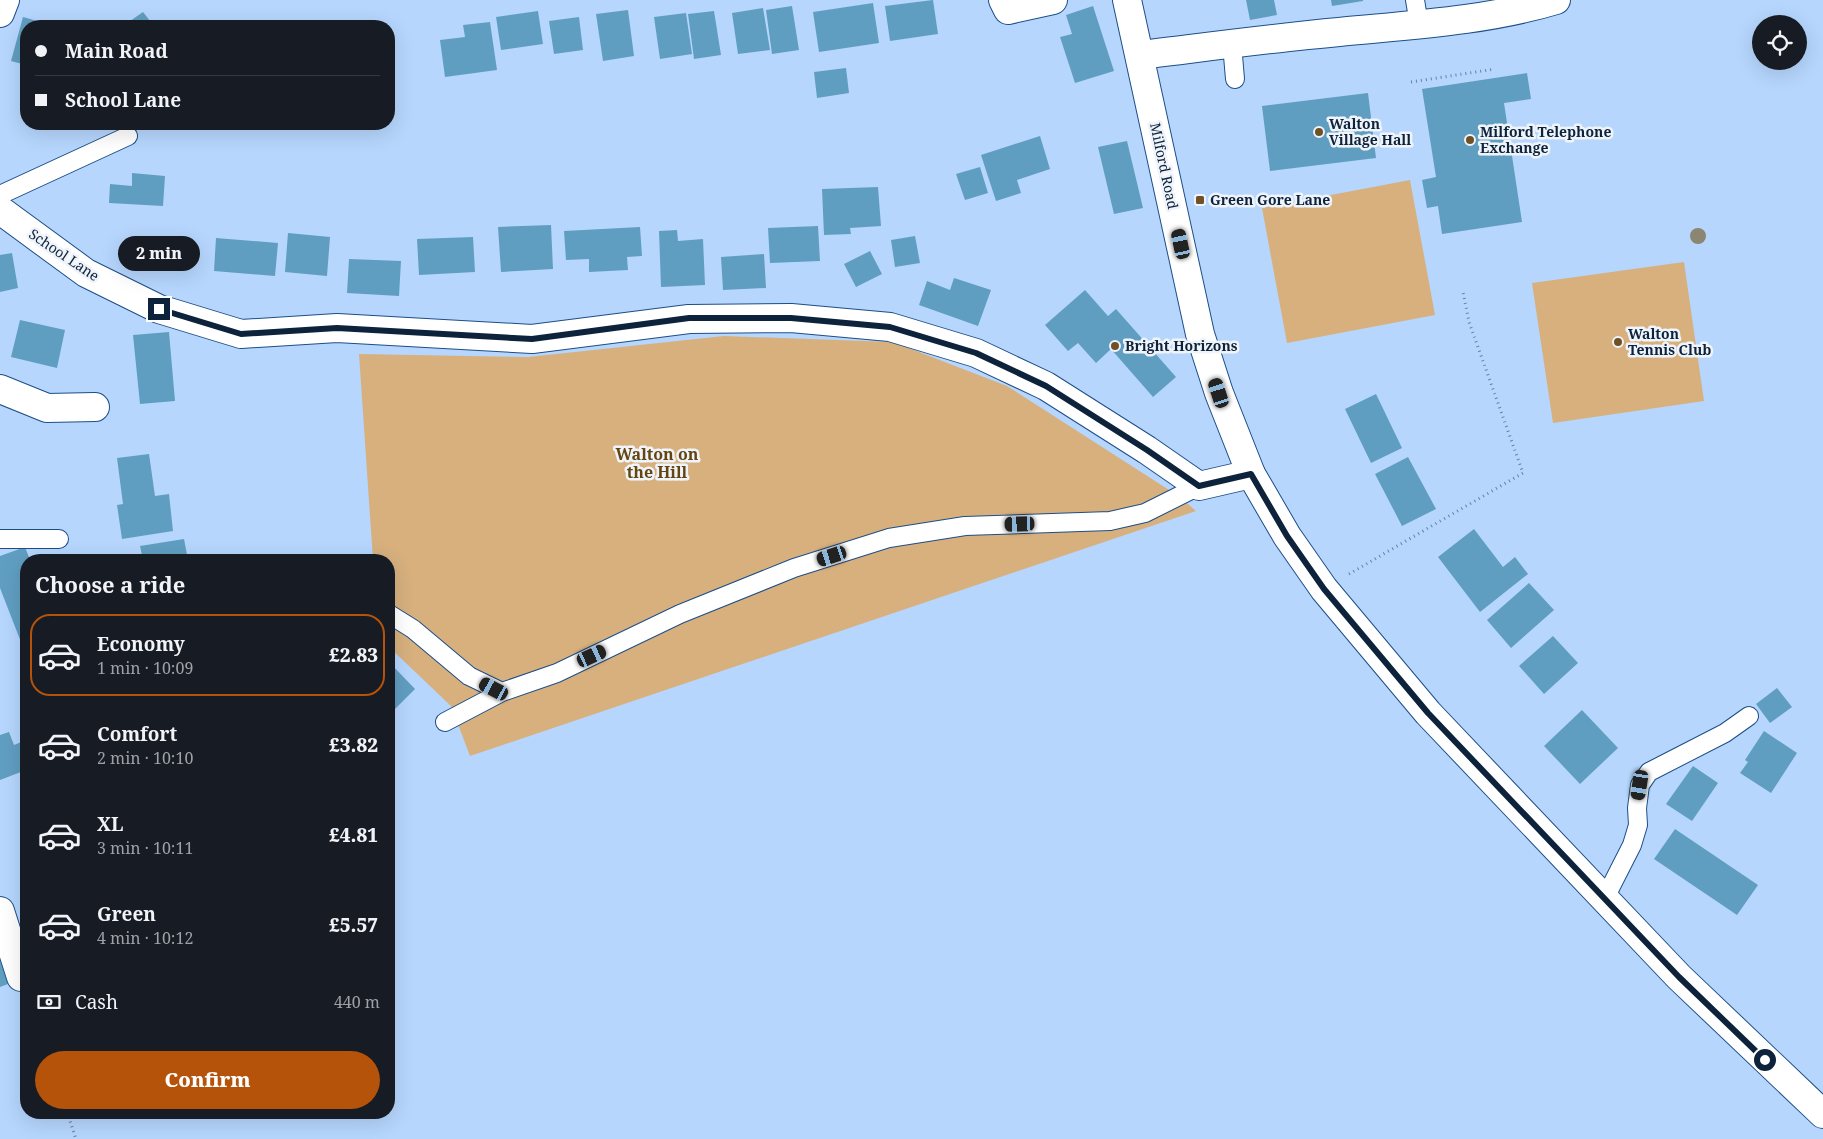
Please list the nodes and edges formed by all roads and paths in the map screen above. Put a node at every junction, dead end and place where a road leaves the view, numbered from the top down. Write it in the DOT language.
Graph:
graph roads {
  1 [pos="5,0"];
  2 [pos="1053,0"];
  3 [pos="1127,0"];
  4 [pos="1556,0"];
  5 [pos="1006,5"];
  6 [pos="1417,12"];
  7 [pos="0,13"];
  8 [pos="1232,44"];
  9 [pos="1140,55"];
  10 [pos="1495,69"];
  11 [pos="1235,79"];
  12 [pos="1411,82"];
  13 [pos="128,136"];
  14 [pos="0,195"];
  15 [pos="0,210"];
  16 [pos="1463,292"];
  17 [pos="0,389"];
  18 [pos="95,407"];
  19 [pos="1251,474"];
  20 [pos="1199,486"];
  21 [pos="0,539"];
  22 [pos="59,539"];
  23 [pos="1324,589"];
  24 [pos="395,618"];
  25 [pos="502,692"];
  26 [pos="1749,716"];
  27 [pos="445,722"];
  28 [pos="1604,900"];
  29 [pos="0,911"];
  30 [pos="20,974"];
  31 [pos="1823,1114"];
  32 [pos="69,1119"];
  33 [pos="76,1139"];
  1 -- 7 [label="main road"];
  2 -- 5 [label="main road"];
  3 -- 9 [label="main road, Milford Road"];
  4 -- 6 [label="main road"];
  6 -- 8 [label="main road"];
  8 -- 9 [label="main road"];
  8 -- 11 [label="lane"];
  9 -- 19 [label="main road, Milford Road"];
  10 -- 12 [label="path"];
  13 -- 14 [label="lane"];
  15 -- 20 [label="main road, School Lane"];
  16 -- 23 [label="path"];
  17 -- 18 [label="main road"];
  19 -- 20 [label="main road"];
  19 -- 23 [label="main road, Milford Road"];
  20 -- 25 [label="lane"];
  21 -- 22 [label="lane"];
  23 -- 28 [label="main road, Milford Road"];
  24 -- 25 [label="lane"];
  25 -- 27 [label="lane"];
  26 -- 28 [label="lane"];
  28 -- 31 [label="main road, Milford Road"];
  29 -- 30 [label="main road"];
  32 -- 33 [label="path"];
}
